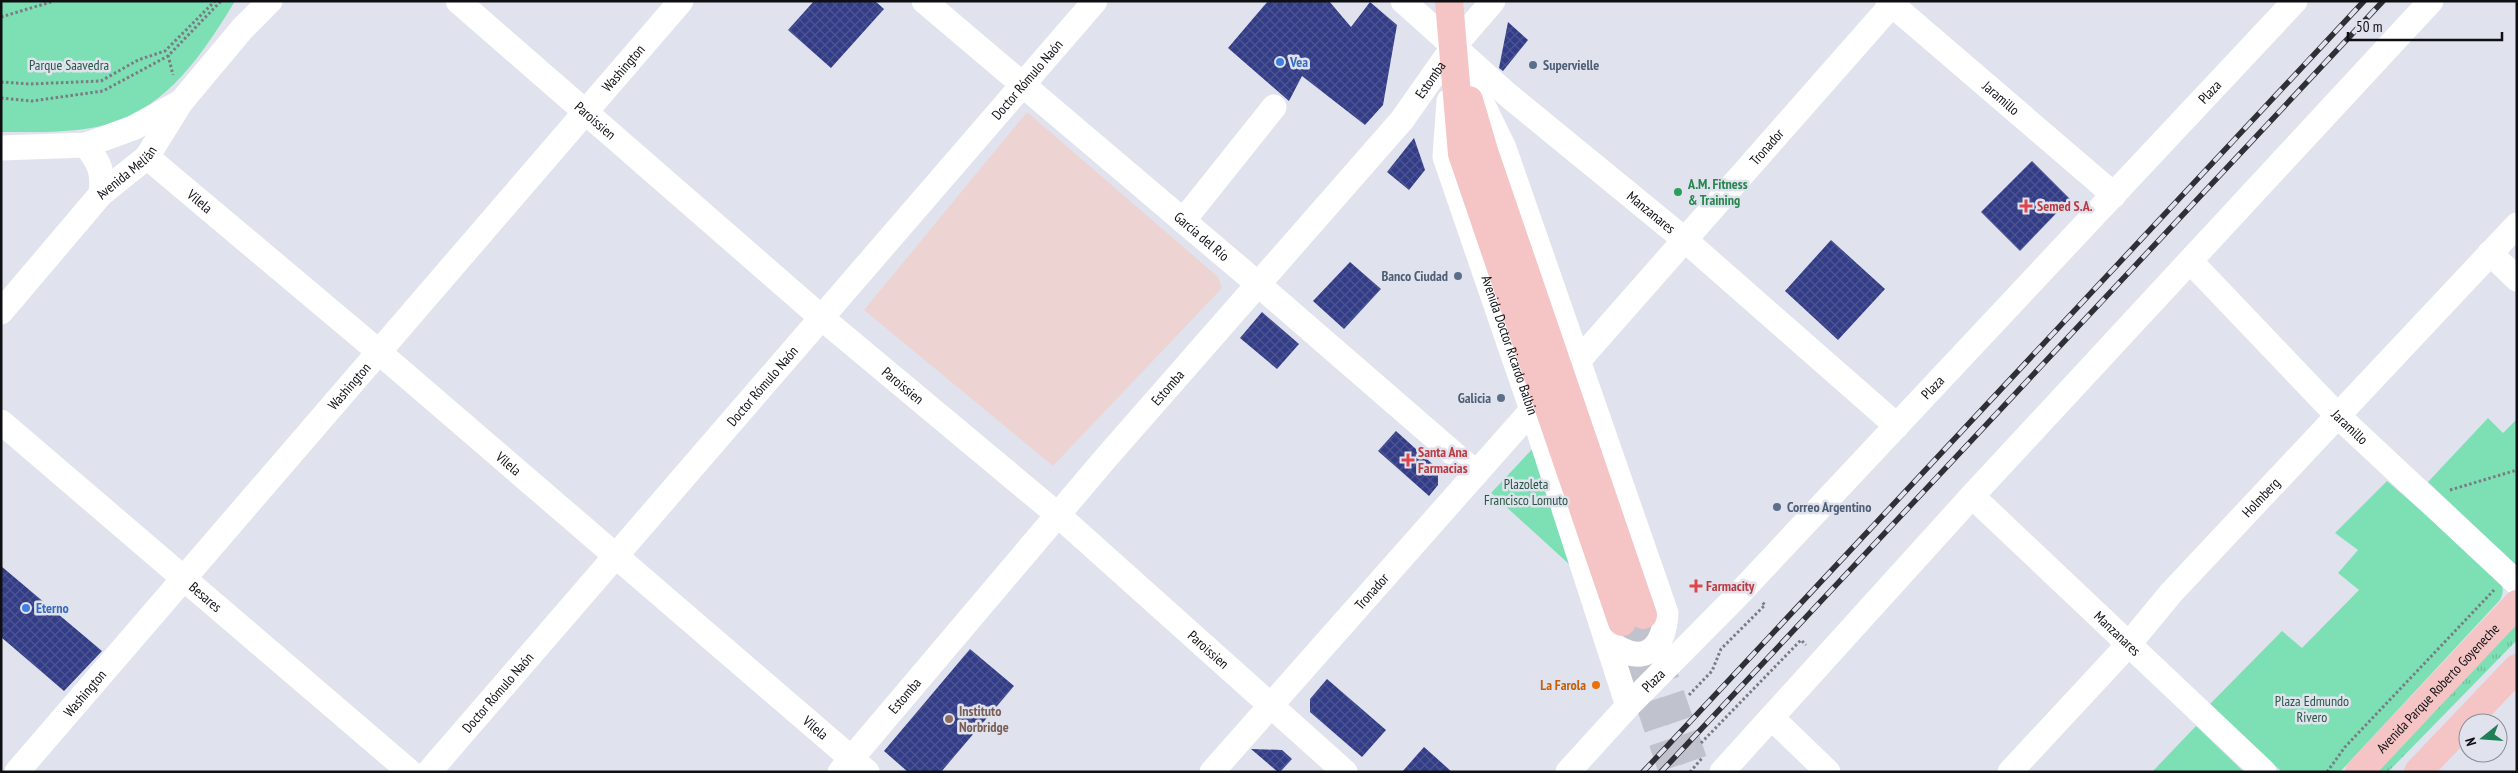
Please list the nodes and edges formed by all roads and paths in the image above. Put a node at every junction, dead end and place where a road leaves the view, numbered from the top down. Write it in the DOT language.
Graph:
graph roads {
  1 [pos="54,1"];
  2 [pos="215,1"];
  3 [pos="221,1"];
  4 [pos="253,1"];
  5 [pos="270,1"];
  6 [pos="458,1"];
  7 [pos="681,1"];
  8 [pos="924,1"];
  9 [pos="1095,1"];
  10 [pos="1403,1"];
  11 [pos="1450,1"];
  12 [pos="1469,1"];
  13 [pos="1493,1"];
  14 [pos="2296,1"];
  15 [pos="2431,1"];
  16 [pos="1892,2"];
  17 [pos="1,17"];
  18 [pos="242,28"];
  19 [pos="1454,46"];
  20 [pos="1,82"];
  21 [pos="1024,84"];
  22 [pos="1,98"];
  23 [pos="181,102"];
  24 [pos="1274,107"];
  25 [pos="584,113"];
  26 [pos="86,145"];
  27 [pos="1,148"];
  28 [pos="147,157"];
  29 [pos="102,194"];
  30 [pos="2114,194"];
  31 [pos="1184,221"];
  32 [pos="2517,225"];
  33 [pos="1684,240"];
  34 [pos="2490,253"];
  35 [pos="2191,262"];
  36 [pos="2517,279"];
  37 [pos="1259,285"];
  38 [pos="1,312"];
  39 [pos="823,319"];
  40 [pos="380,353"];
  41 [pos="1579,360"];
  42 [pos="1532,410"];
  43 [pos="2338,416"];
  44 [pos="1,422"];
  45 [pos="1897,426"];
  46 [pos="2517,470"];
  47 [pos="1476,473"];
  48 [pos="1972,496"];
  49 [pos="2427,497"];
  50 [pos="1058,515"];
  51 [pos="614,555"];
  52 [pos="185,578"];
  53 [pos="2513,579"];
  54 [pos="2517,604"];
  55 [pos="1752,606"];
  56 [pos="1635,623"];
  57 [pos="1707,626"];
  58 [pos="2129,644"];
  59 [pos="1800,651"];
  60 [pos="2517,668"];
  61 [pos="1689,695"];
  62 [pos="1628,706"];
  63 [pos="1270,707"];
  64 [pos="1772,718"];
  65 [pos="1701,743"];
  66 [pos="853,767"];
  67 [pos="17,772"];
  68 [pos="410,772"];
  69 [pos="429,772"];
  70 [pos="1212,772"];
  71 [pos="1345,772"];
  72 [pos="1568,772"];
  73 [pos="1722,772"];
  74 [pos="1828,772"];
  75 [pos="2010,772"];
  76 [pos="2264,772"];
  77 [pos="2327,772"];
  78 [pos="2359,772"];
  79 [pos="2418,772"];
  1 -- 17 [label="path"];
  2 -- 20 [label="path"];
  3 -- 22 [label="path"];
  4 -- 18 [label="street, Avenida Melián"];
  5 -- 18 [label="street, Avenida Melián"];
  6 -- 25 [label="street, Paroissien"];
  7 -- 25 [label="street, Washington"];
  8 -- 21 [label="street, García del Río"];
  9 -- 21 [label="street, Doctor Rómulo Naón"];
  10 -- 19 [label="street, Manzanares"];
  11 -- 19 [label="main road, Avenida Doctor Ricardo Balbín"];
  12 -- 19 [label="main road, Avenida Doctor Ricardo Balbín"];
  13 -- 19 [label="street, Estomba"];
  14 -- 30 [label="street, Plaza"];
  15 -- 35 [label="street"];
  16 -- 30 [label="street, Jaramillo"];
  16 -- 33 [label="street, Tronador"];
  18 -- 23 [label="street, Avenida Melián"];
  19 -- 33 [label="street, Manzanares"];
  19 -- 37 [label="street, Estomba"];
  19 -- 41 [label="street, Avenida Doctor Ricardo Balbín"];
  19 -- 42 [label="street, Avenida Doctor Ricardo Balbín"];
  19 -- 56 [label="main road"];
  21 -- 31 [label="street, García del Río"];
  21 -- 39 [label="street, Doctor Rómulo Naón"];
  23 -- 26 [label="street"];
  23 -- 28 [label="street, Avenida Melián"];
  24 -- 31 [label="street"];
  25 -- 39 [label="street, Paroissien"];
  25 -- 40 [label="street, Washington"];
  26 -- 27 [label="street"];
  26 -- 29 [label="street"];
  28 -- 29 [label="street, Avenida Melián"];
  28 -- 40 [label="street, Vilela"];
  29 -- 38 [label="street, Avenida Melián"];
  30 -- 45 [label="street, Plaza"];
  31 -- 37 [label="street, García del Río"];
  32 -- 34 [label="street, Holmberg"];
  33 -- 41 [label="street, Tronador"];
  33 -- 45 [label="street, Manzanares"];
  34 -- 36 [label="street"];
  34 -- 43 [label="street, Holmberg"];
  35 -- 43 [label="street, Jaramillo"];
  35 -- 48 [label="street"];
  37 -- 47 [label="street, García del Río"];
  37 -- 50 [label="street, Estomba"];
  39 -- 50 [label="street, Paroissien"];
  39 -- 51 [label="street, Doctor Rómulo Naón"];
  40 -- 51 [label="street, Vilela"];
  40 -- 52 [label="street, Washington"];
  41 -- 56 [label="street, Avenida Doctor Ricardo Balbín"];
  42 -- 47 [label="street, Tronador"];
  42 -- 56 [label="street, Avenida Doctor Ricardo Balbín"];
  43 -- 49 [label="street, Jaramillo"];
  43 -- 58 [label="street, Holmberg"];
  44 -- 52 [label="street, Besares"];
  45 -- 57 [label="street, Plaza"];
  46 -- 49 [label="path"];
  47 -- 63 [label="street, Tronador"];
  48 -- 58 [label="street, Manzanares"];
  48 -- 64 [label="street"];
  49 -- 53 [label="street, Jaramillo"];
  50 -- 63 [label="street, Paroissien"];
  50 -- 66 [label="street, Estomba"];
  51 -- 66 [label="street, Vilela"];
  51 -- 69 [label="street, Doctor Rómulo Naón"];
  52 -- 67 [label="street, Washington"];
  52 -- 68 [label="street, Besares"];
  53 -- 77 [label="path"];
  54 -- 78 [label="main road, Avenida Parque Roberto Goyeneche"];
  55 -- 61 [label="path"];
  56 -- 57 [label="street"];
  56 -- 62 [label="street, Avenida Doctor Ricardo Balbín"];
  57 -- 62 [label="street, Plaza"];
  58 -- 75 [label="street, Holmberg"];
  58 -- 76 [label="street, Manzanares"];
  59 -- 65 [label="path"];
  60 -- 79 [label="main road"];
  62 -- 72 [label="street, Plaza"];
  63 -- 70 [label="street, Tronador"];
  63 -- 71 [label="street, Paroissien"];
  64 -- 73 [label="street"];
  64 -- 74 [label="street"];
}
